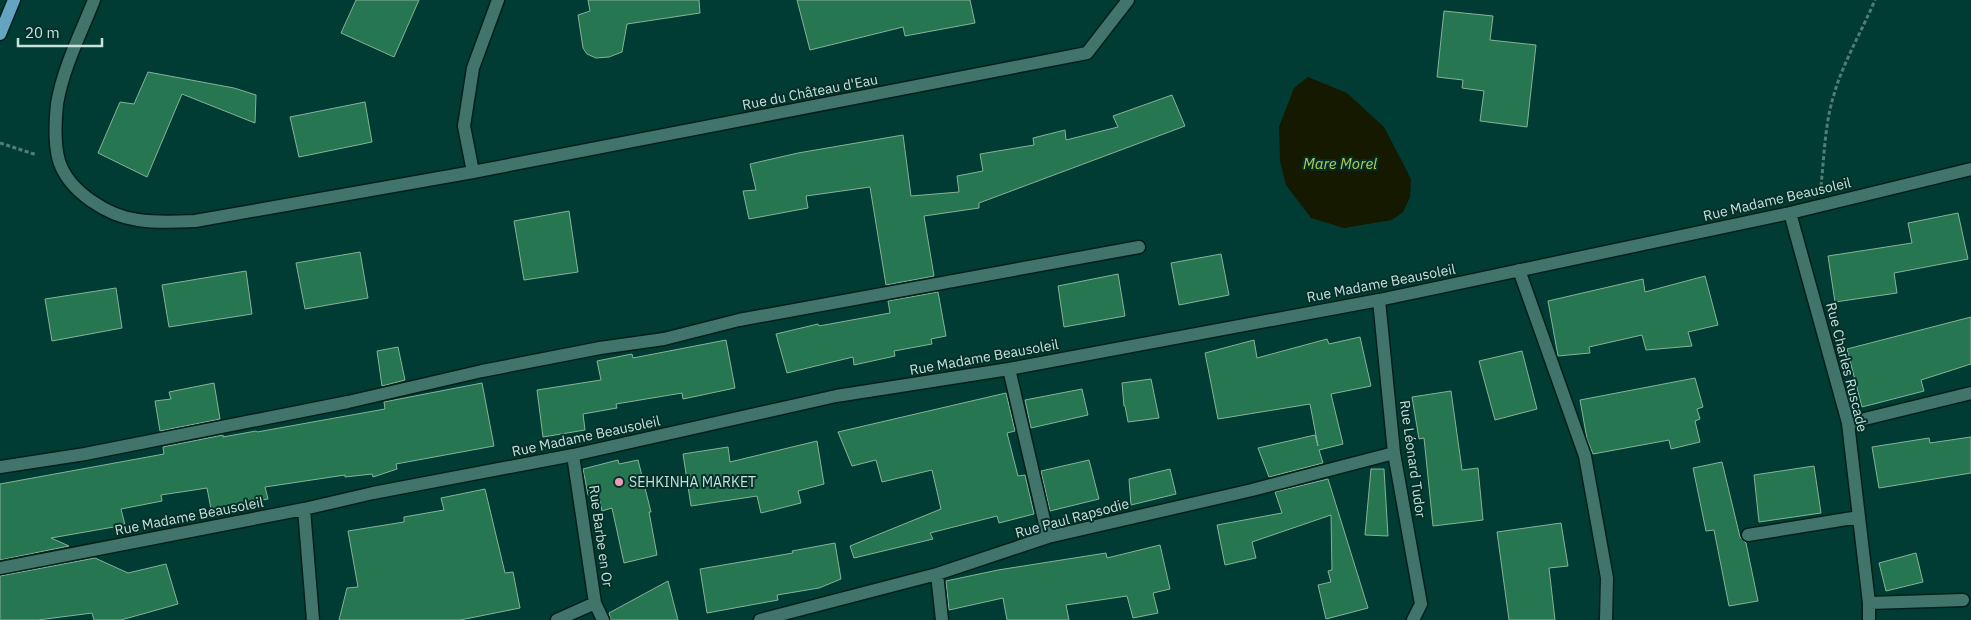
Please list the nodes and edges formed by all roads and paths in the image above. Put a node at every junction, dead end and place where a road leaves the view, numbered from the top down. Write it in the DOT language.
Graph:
graph roads {
  1 [pos="14,0"];
  2 [pos="94,0"];
  3 [pos="498,0"];
  4 [pos="1128,0"];
  5 [pos="1875,0"];
  6 [pos="0,34"];
  7 [pos="0,143"];
  8 [pos="59,162"];
  9 [pos="1971,169"];
  10 [pos="473,172"];
  11 [pos="1818,206"];
  12 [pos="1790,212"];
  13 [pos="1139,247"];
  14 [pos="1519,270"];
  15 [pos="1379,300"];
  16 [pos="1009,369"];
  17 [pos="1971,393"];
  18 [pos="1848,423"];
  19 [pos="1394,452"];
  20 [pos="573,455"];
  21 [pos="0,467"];
  22 [pos="304,509"];
  23 [pos="1859,517"];
  24 [pos="1748,535"];
  25 [pos="1048,537"];
  26 [pos="0,568"];
  27 [pos="937,574"];
  28 [pos="1963,600"];
  29 [pos="596,603"];
  30 [pos="1869,603"];
  31 [pos="313,620"];
  32 [pos="557,620"];
  33 [pos="603,620"];
  34 [pos="760,620"];
  35 [pos="942,620"];
  36 [pos="1413,620"];
  37 [pos="1606,620"];
  38 [pos="1869,620"];
  1 -- 6 [label="main road"];
  2 -- 8 [label="street"];
  3 -- 10 [label="street"];
  4 -- 10 [label="street, Rue du Château d'Eau"];
  5 -- 11 [label="path"];
  7 -- 8 [label="path"];
  8 -- 10 [label="street, Rue du Château d'Eau"];
  9 -- 11 [label="street, Rue Madame Beausoleil"];
  11 -- 12 [label="street, Rue Madame Beausoleil"];
  12 -- 14 [label="street, Rue Madame Beausoleil"];
  12 -- 18 [label="street, Rue Charles Ruscade"];
  13 -- 21 [label="street"];
  14 -- 15 [label="street, Rue Madame Beausoleil"];
  14 -- 37 [label="street"];
  15 -- 16 [label="street, Rue Madame Beausoleil"];
  15 -- 19 [label="street, Rue Léonard Tudor"];
  16 -- 20 [label="street, Rue Madame Beausoleil"];
  16 -- 25 [label="street"];
  17 -- 18 [label="street"];
  18 -- 23 [label="street, Rue Charles Ruscade"];
  19 -- 25 [label="street, Rue Paul Rapsodie"];
  19 -- 36 [label="street, Rue Léonard Tudor"];
  20 -- 22 [label="street, Rue Madame Beausoleil"];
  20 -- 29 [label="street, Rue Barbe en Or"];
  22 -- 26 [label="street, Rue Madame Beausoleil"];
  22 -- 31 [label="street"];
  23 -- 24 [label="street"];
  23 -- 30 [label="street, Rue Charles Ruscade"];
  25 -- 27 [label="street, Rue Paul Rapsodie"];
  27 -- 34 [label="street, Rue Paul Rapsodie"];
  27 -- 35 [label="street"];
  28 -- 30 [label="street"];
  29 -- 32 [label="street"];
  29 -- 33 [label="street, Rue Barbe en Or"];
  30 -- 38 [label="street, Rue Charles Ruscade"];
}
